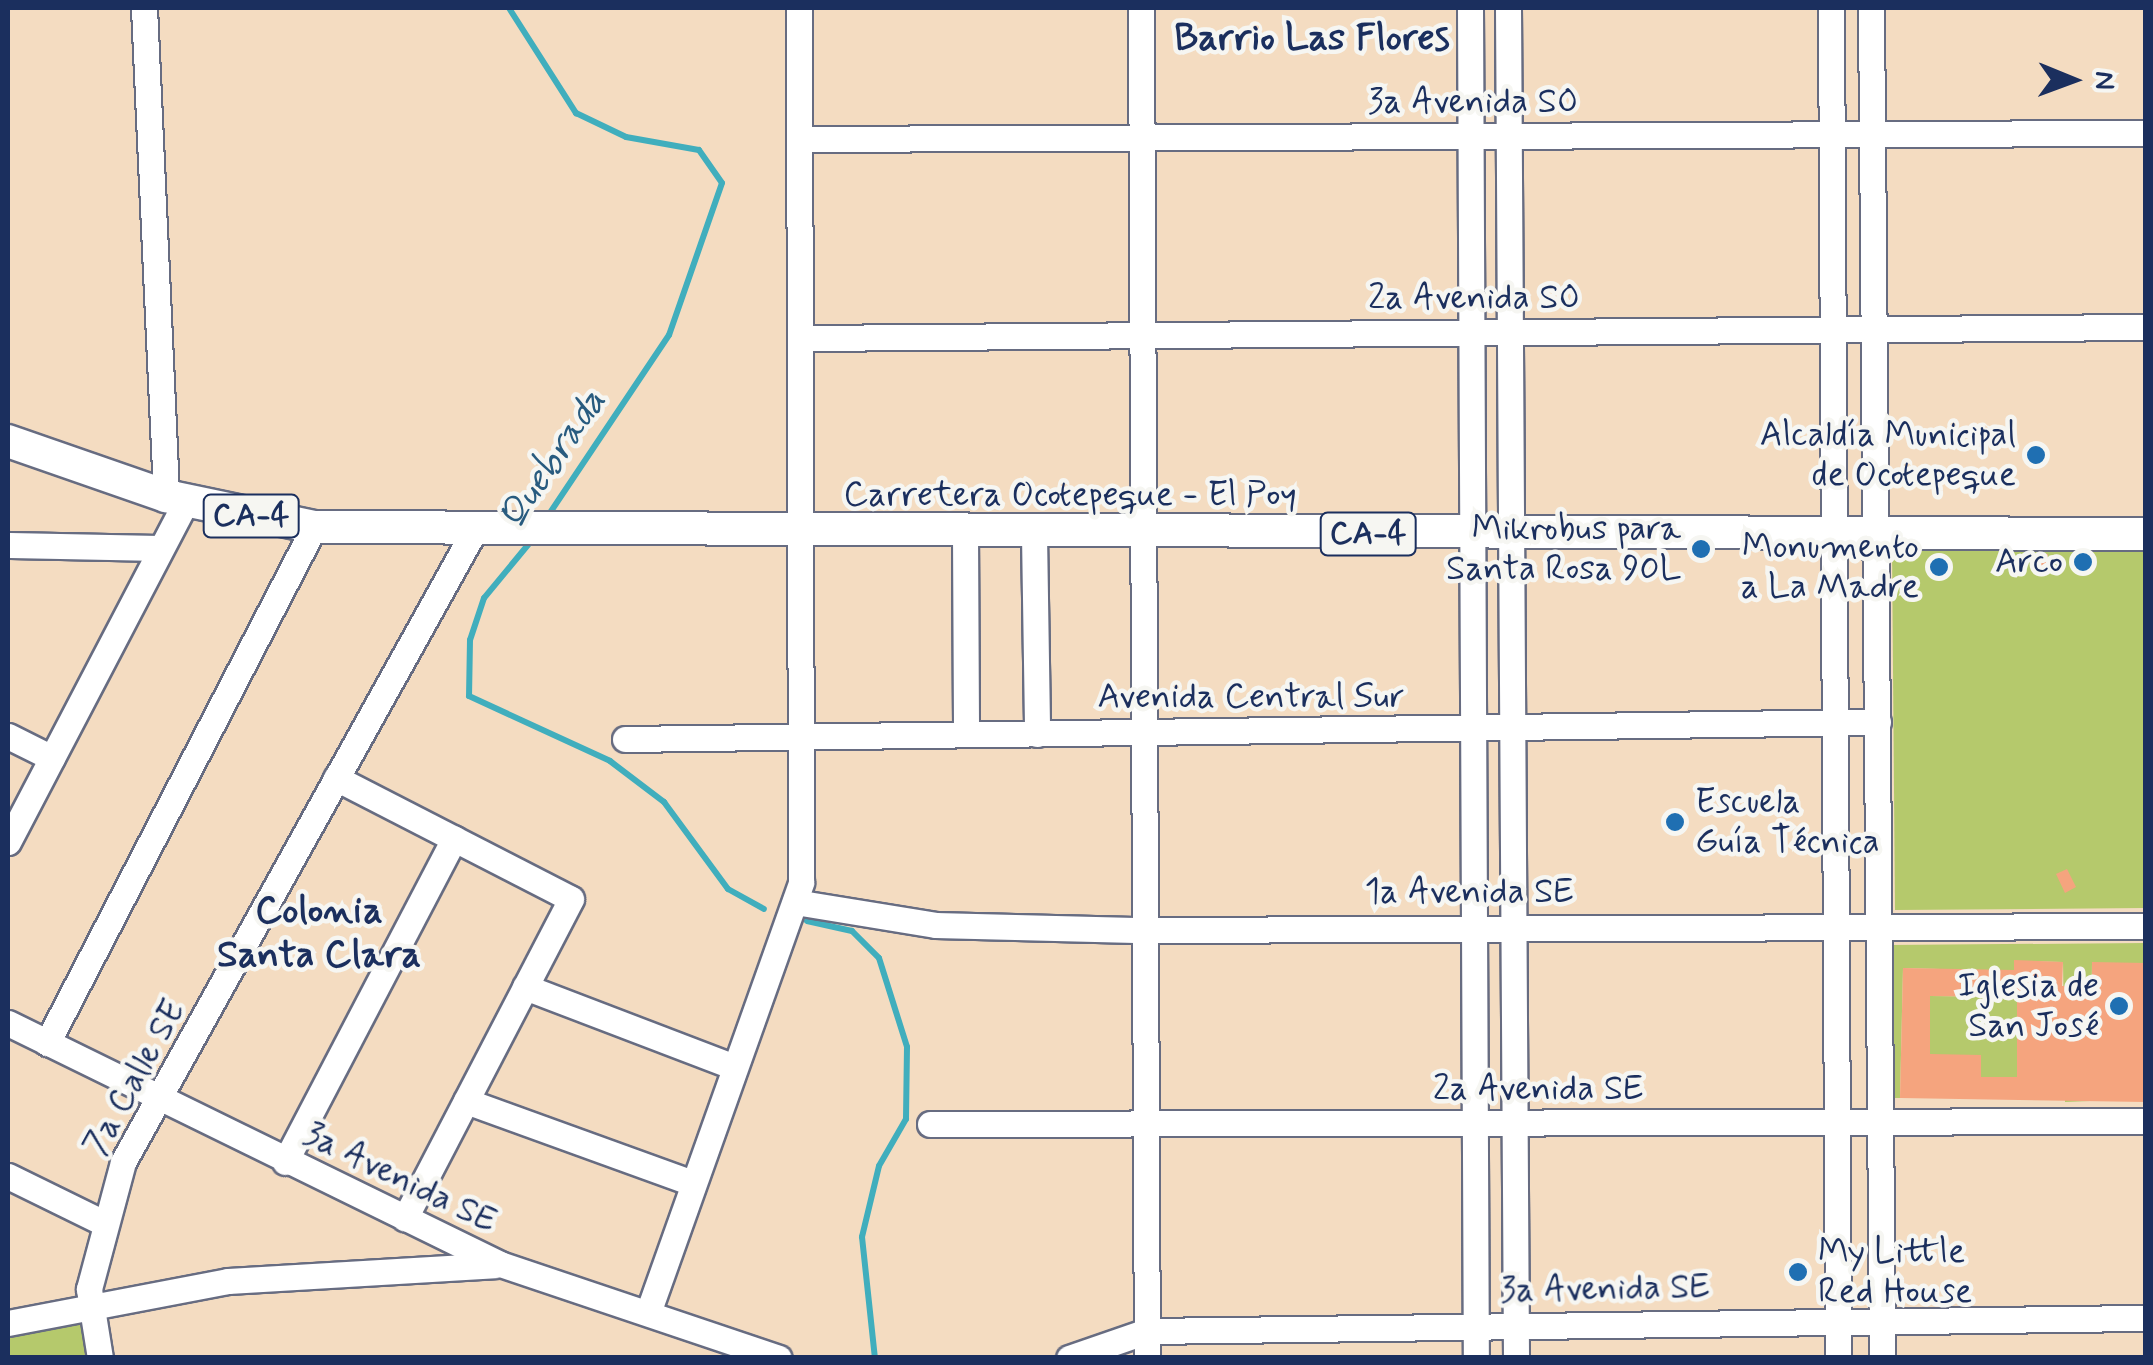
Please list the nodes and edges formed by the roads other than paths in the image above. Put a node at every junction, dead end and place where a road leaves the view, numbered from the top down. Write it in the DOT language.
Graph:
graph roads {
  1 [pos="144,8"];
  2 [pos="799,8"];
  3 [pos="1140,8"];
  4 [pos="1470,8"];
  5 [pos="1508,8"];
  6 [pos="1832,8"];
  7 [pos="1870,8"];
  8 [pos="2146,132"];
  9 [pos="1832,134"];
  10 [pos="1872,134"];
  11 [pos="1509,136"];
  12 [pos="1470,137"];
  13 [pos="801,139"];
  14 [pos="1141,139"];
  15 [pos="2146,327"];
  16 [pos="1833,330"];
  17 [pos="1873,330"];
  18 [pos="1510,332"];
  19 [pos="1471,333"];
  20 [pos="1142,335"];
  21 [pos="804,338"];
  22 [pos="8,440"];
  23 [pos="176,498"];
  24 [pos="314,527"];
  25 [pos="473,533"];
  26 [pos="965,534"];
  27 [pos="1034,534"];
  28 [pos="1143,534"];
  29 [pos="1472,534"];
  30 [pos="1511,534"];
  31 [pos="1834,534"];
  32 [pos="1875,534"];
  33 [pos="2146,534"];
  34 [pos="806,535"];
  35 [pos="8,545"];
  36 [pos="160,548"];
  37 [pos="1836,722"];
  38 [pos="1878,722"];
  39 [pos="1473,730"];
  40 [pos="1512,730"];
  41 [pos="1144,733"];
  42 [pos="966,734"];
  43 [pos="1037,734"];
  44 [pos="8,736"];
  45 [pos="807,736"];
  46 [pos="624,739"];
  47 [pos="52,758"];
  48 [pos="336,778"];
  49 [pos="454,839"];
  50 [pos="8,842"];
  51 [pos="795,902"];
  52 [pos="1474,926"];
  53 [pos="1514,926"];
  54 [pos="1836,926"];
  55 [pos="1878,926"];
  56 [pos="2146,926"];
  57 [pos="1145,930"];
  58 [pos="525,987"];
  59 [pos="8,1023"];
  60 [pos="48,1043"];
  61 [pos="734,1067"];
  62 [pos="158,1099"];
  63 [pos="466,1101"];
  64 [pos="2146,1121"];
  65 [pos="1837,1122"];
  66 [pos="1880,1122"];
  67 [pos="930,1124"];
  68 [pos="1474,1124"];
  69 [pos="1515,1124"];
  70 [pos="1146,1126"];
  71 [pos="285,1162"];
  72 [pos="8,1176"];
  73 [pos="690,1182"];
  74 [pos="405,1218"];
  75 [pos="102,1222"];
  76 [pos="500,1264"];
  77 [pos="91,1306"];
  78 [pos="649,1310"];
  79 [pos="2146,1318"];
  80 [pos="1838,1320"];
  81 [pos="1882,1320"];
  82 [pos="8,1323"];
  83 [pos="1475,1326"];
  84 [pos="1516,1326"];
  85 [pos="1147,1331"];
  86 [pos="100,1358"];
  87 [pos="778,1358"];
  88 [pos="1069,1358"];
  89 [pos="1147,1358"];
  90 [pos="1476,1358"];
  91 [pos="1516,1358"];
  92 [pos="1838,1358"];
  93 [pos="1882,1358"];
  1 -- 23 [label="street"];
  2 -- 13 [label="street"];
  3 -- 14 [label="street"];
  4 -- 12 [label="street"];
  5 -- 11 [label="street"];
  6 -- 9 [label="street"];
  7 -- 10 [label="street"];
  8 -- 10 [label="street, 3a Avenida SO"];
  9 -- 10 [label="street, 3a Avenida SO"];
  9 -- 11 [label="street, 3a Avenida SO"];
  9 -- 16 [label="street"];
  10 -- 17 [label="street"];
  11 -- 12 [label="street, 3a Avenida SO"];
  11 -- 18 [label="street"];
  12 -- 14 [label="street, 3a Avenida SO"];
  12 -- 19 [label="street"];
  13 -- 14 [label="street, 3a Avenida SO"];
  13 -- 21 [label="street"];
  14 -- 20 [label="street"];
  15 -- 17 [label="street, 2a Avenida SO"];
  16 -- 17 [label="street, 2a Avenida SO"];
  16 -- 18 [label="street, 2a Avenida SO"];
  16 -- 31 [label="street"];
  17 -- 32 [label="street"];
  18 -- 19 [label="street, 2a Avenida SO"];
  18 -- 30 [label="street"];
  19 -- 20 [label="street, 2a Avenida SO"];
  19 -- 29 [label="street"];
  20 -- 21 [label="street, 2a Avenida SO"];
  20 -- 28 [label="street"];
  21 -- 34 [label="street"];
  22 -- 23 [label="main road, Carretera Ocotepeque - El Poy / CA-4"];
  23 -- 24 [label="main road, Carretera Ocotepeque - El Poy / CA-4"];
  23 -- 36 [label="street"];
  24 -- 25 [label="main road, Carretera Ocotepeque - El Poy / CA-4"];
  24 -- 60 [label="street"];
  25 -- 34 [label="main road, Carretera Ocotepeque - El Poy / CA-4"];
  25 -- 48 [label="street, 7a Calle SE"];
  26 -- 27 [label="main road, Carretera Ocotepeque - El Poy / CA-4"];
  26 -- 34 [label="main road, Carretera Ocotepeque - El Poy / CA-4"];
  26 -- 42 [label="street"];
  27 -- 28 [label="main road, Carretera Ocotepeque - El Poy / CA-4"];
  27 -- 43 [label="street"];
  28 -- 29 [label="main road, Carretera Ocotepeque - El Poy / CA-4"];
  28 -- 41 [label="street"];
  29 -- 30 [label="main road, Carretera Ocotepeque - El Poy / CA-4"];
  29 -- 39 [label="street"];
  30 -- 31 [label="main road, Carretera Ocotepeque - El Poy / CA-4"];
  30 -- 40 [label="street"];
  31 -- 32 [label="main road, Carretera Ocotepeque - El Poy / CA-4"];
  31 -- 37 [label="street"];
  32 -- 33 [label="main road, Carretera Ocotepeque - El Poy / CA-4"];
  32 -- 38 [label="street"];
  34 -- 45 [label="street"];
  35 -- 36 [label="street"];
  36 -- 47 [label="street"];
  37 -- 38 [label="street, Avenida Central Sur"];
  37 -- 40 [label="street, Avenida Central Sur"];
  37 -- 54 [label="street"];
  38 -- 55 [label="street"];
  39 -- 40 [label="street, Avenida Central Sur"];
  39 -- 41 [label="street, Avenida Central Sur"];
  39 -- 52 [label="street"];
  40 -- 53 [label="street"];
  41 -- 43 [label="street, Avenida Central Sur"];
  41 -- 57 [label="street"];
  42 -- 43 [label="street, Avenida Central Sur"];
  42 -- 45 [label="street, Avenida Central Sur"];
  44 -- 47 [label="street"];
  45 -- 46 [label="street, Avenida Central Sur"];
  45 -- 51 [label="street"];
  47 -- 50 [label="street"];
  48 -- 49 [label="street"];
  48 -- 62 [label="street, 7a Calle SE"];
  49 -- 58 [label="street"];
  49 -- 71 [label="street"];
  51 -- 57 [label="street, 1a Avenida SE"];
  51 -- 61 [label="street"];
  52 -- 53 [label="street, 1a Avenida SE"];
  52 -- 57 [label="street, 1a Avenida SE"];
  52 -- 68 [label="street"];
  53 -- 54 [label="street, 1a Avenida SE"];
  53 -- 69 [label="street"];
  54 -- 55 [label="street, 1a Avenida SE"];
  54 -- 65 [label="street"];
  55 -- 56 [label="street, 1a Avenida SE"];
  55 -- 66 [label="street"];
  57 -- 70 [label="street"];
  58 -- 61 [label="street"];
  58 -- 63 [label="street"];
  59 -- 60 [label="street, 3a Avenida SE"];
  60 -- 62 [label="street, 3a Avenida SE"];
  61 -- 73 [label="street"];
  62 -- 71 [label="street, 3a Avenida SE"];
  62 -- 75 [label="street, 7a Calle SE"];
  63 -- 73 [label="street"];
  63 -- 74 [label="street"];
  64 -- 66 [label="street, 2a Avenida SE"];
  65 -- 66 [label="street, 2a Avenida SE"];
  65 -- 69 [label="street, 2a Avenida SE"];
  65 -- 80 [label="street"];
  66 -- 81 [label="street"];
  67 -- 70 [label="street, 2a Avenida SE"];
  68 -- 69 [label="street, 2a Avenida SE"];
  68 -- 70 [label="street, 2a Avenida SE"];
  68 -- 83 [label="street"];
  69 -- 84 [label="street"];
  70 -- 85 [label="street"];
  71 -- 74 [label="street, 3a Avenida SE"];
  72 -- 75 [label="street"];
  73 -- 78 [label="street"];
  74 -- 76 [label="street, 3a Avenida SE"];
  75 -- 77 [label="street, 7a Calle SE"];
  76 -- 77 [label="street"];
  76 -- 78 [label="street, 3a Avenida SE"];
  77 -- 82 [label="street"];
  77 -- 86 [label="street, 7a Calle SE"];
  78 -- 87 [label="street, 3a Avenida SE"];
  79 -- 81 [label="street, 3a Avenida SE"];
  80 -- 81 [label="street, 3a Avenida SE"];
  80 -- 84 [label="street, 3a Avenida SE"];
  80 -- 92 [label="street"];
  81 -- 93 [label="street"];
  83 -- 84 [label="street, 3a Avenida SE"];
  83 -- 85 [label="street, 3a Avenida SE"];
  83 -- 90 [label="street"];
  84 -- 91 [label="street"];
  85 -- 88 [label="street, 3a Avenida SE"];
  85 -- 89 [label="street"];
}
